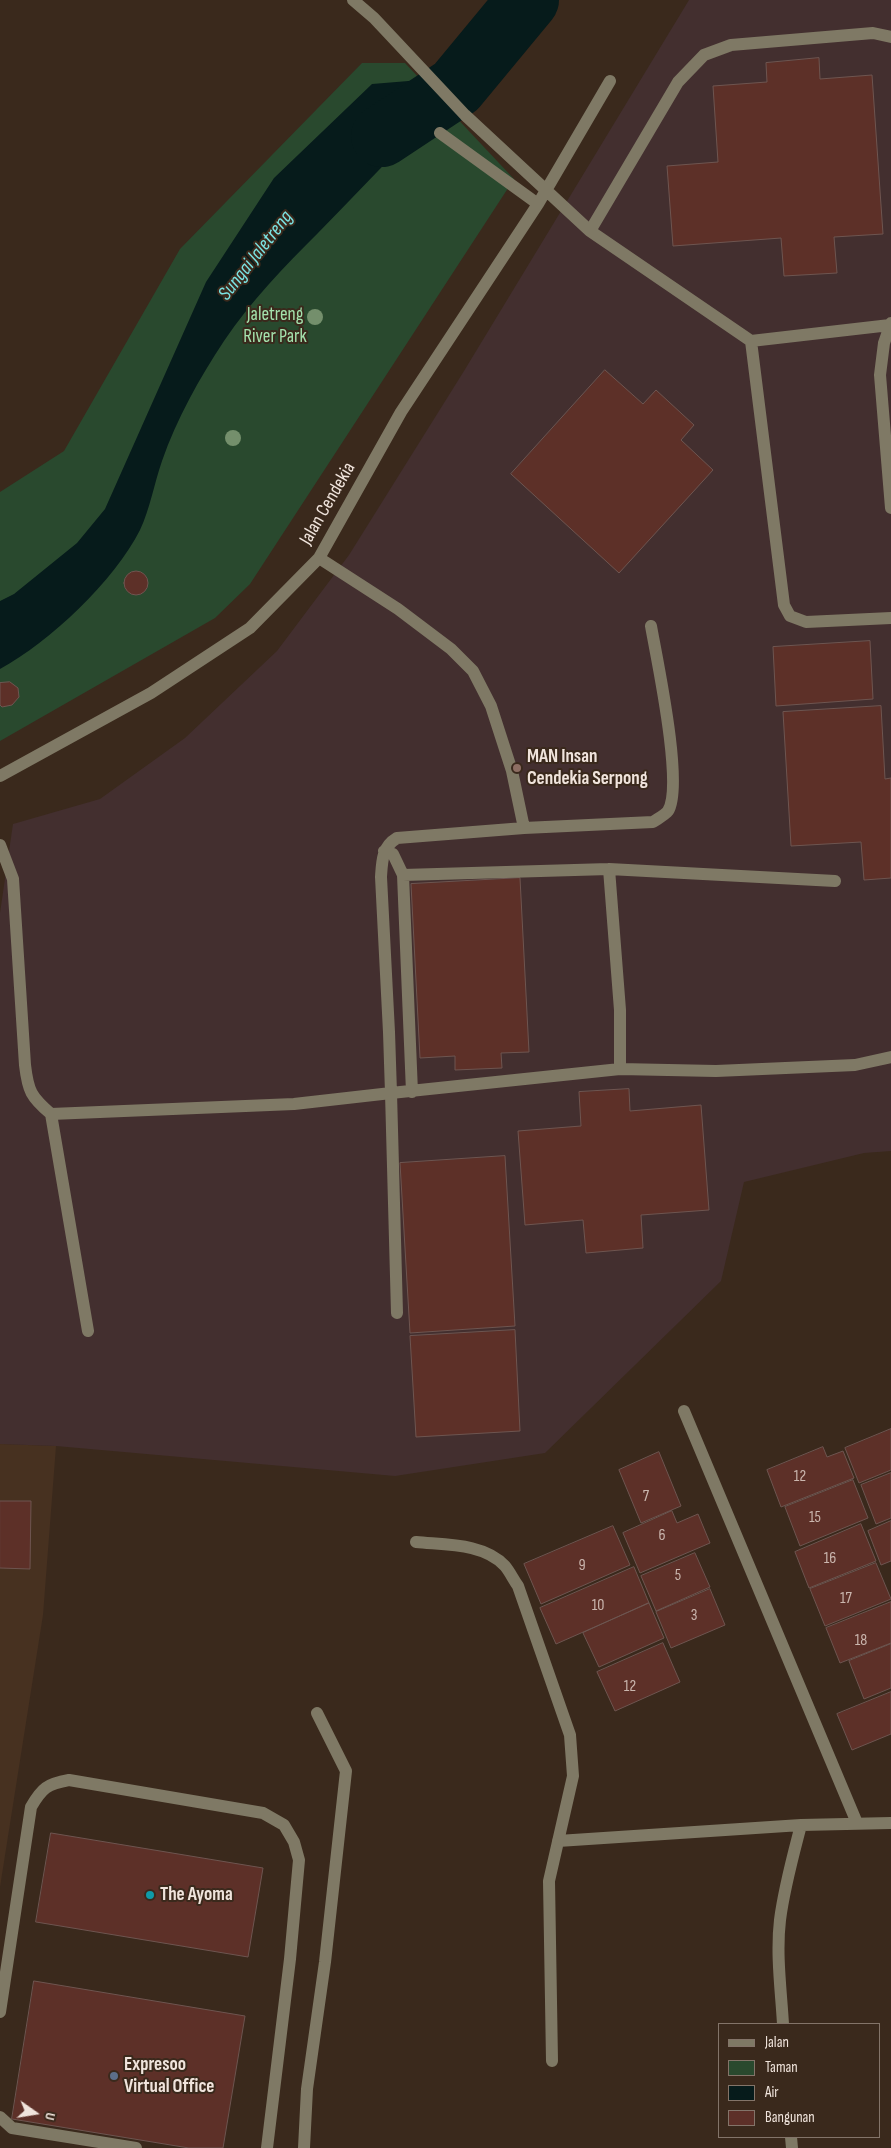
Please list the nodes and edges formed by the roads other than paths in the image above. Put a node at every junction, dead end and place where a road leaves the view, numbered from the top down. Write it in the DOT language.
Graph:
graph roads {
  1 [pos="353,0"];
  2 [pos="891,37"];
  3 [pos="610,81"];
  4 [pos="440,133"];
  5 [pos="546,191"];
  6 [pos="538,204"];
  7 [pos="590,231"];
  8 [pos="890,324"];
  9 [pos="751,341"];
  10 [pos="891,508"];
  11 [pos="319,558"];
  12 [pos="891,618"];
  13 [pos="651,626"];
  14 [pos="0,776"];
  15 [pos="524,828"];
  16 [pos="0,844"];
  17 [pos="384,852"];
  18 [pos="610,869"];
  19 [pos="402,875"];
  20 [pos="835,881"];
  21 [pos="891,1057"];
  22 [pos="620,1069"];
  23 [pos="412,1092"];
  24 [pos="391,1093"];
  25 [pos="51,1114"];
  26 [pos="397,1313"];
  27 [pos="88,1331"];
  28 [pos="684,1411"];
  29 [pos="416,1542"];
  30 [pos="317,1713"];
  31 [pos="857,1823"];
  32 [pos="891,1823"];
  33 [pos="801,1825"];
  34 [pos="558,1841"];
  35 [pos="0,2012"];
  36 [pos="783,2023"];
  37 [pos="552,2061"];
  38 [pos="0,2117"];
  39 [pos="136,2148"];
  40 [pos="267,2148"];
  41 [pos="304,2148"];
  1 -- 5 [label="street"];
  2 -- 7 [label="street"];
  3 -- 5 [label="street, Jalan Cendekia"];
  4 -- 6 [label="street"];
  5 -- 6 [label="street, Jalan Cendekia"];
  5 -- 7 [label="street"];
  6 -- 11 [label="street, Jalan Cendekia"];
  7 -- 9 [label="street"];
  8 -- 9 [label="street"];
  8 -- 10 [label="street"];
  9 -- 12 [label="street"];
  11 -- 14 [label="street, Jalan Cendekia"];
  11 -- 15 [label="street"];
  13 -- 15 [label="street"];
  15 -- 17 [label="street"];
  16 -- 25 [label="street"];
  17 -- 19 [label="street"];
  17 -- 24 [label="street"];
  18 -- 19 [label="street"];
  18 -- 20 [label="street"];
  18 -- 22 [label="street"];
  19 -- 23 [label="street"];
  21 -- 22 [label="street"];
  22 -- 23 [label="street"];
  23 -- 24 [label="street"];
  24 -- 25 [label="street"];
  24 -- 26 [label="street"];
  25 -- 27 [label="street"];
  28 -- 31 [label="street"];
  29 -- 34 [label="street"];
  30 -- 41 [label="street"];
  31 -- 32 [label="street"];
  31 -- 33 [label="street"];
  33 -- 34 [label="street"];
  33 -- 36 [label="street"];
  34 -- 37 [label="street"];
  35 -- 40 [label="street"];
  38 -- 39 [label="street"];
}
